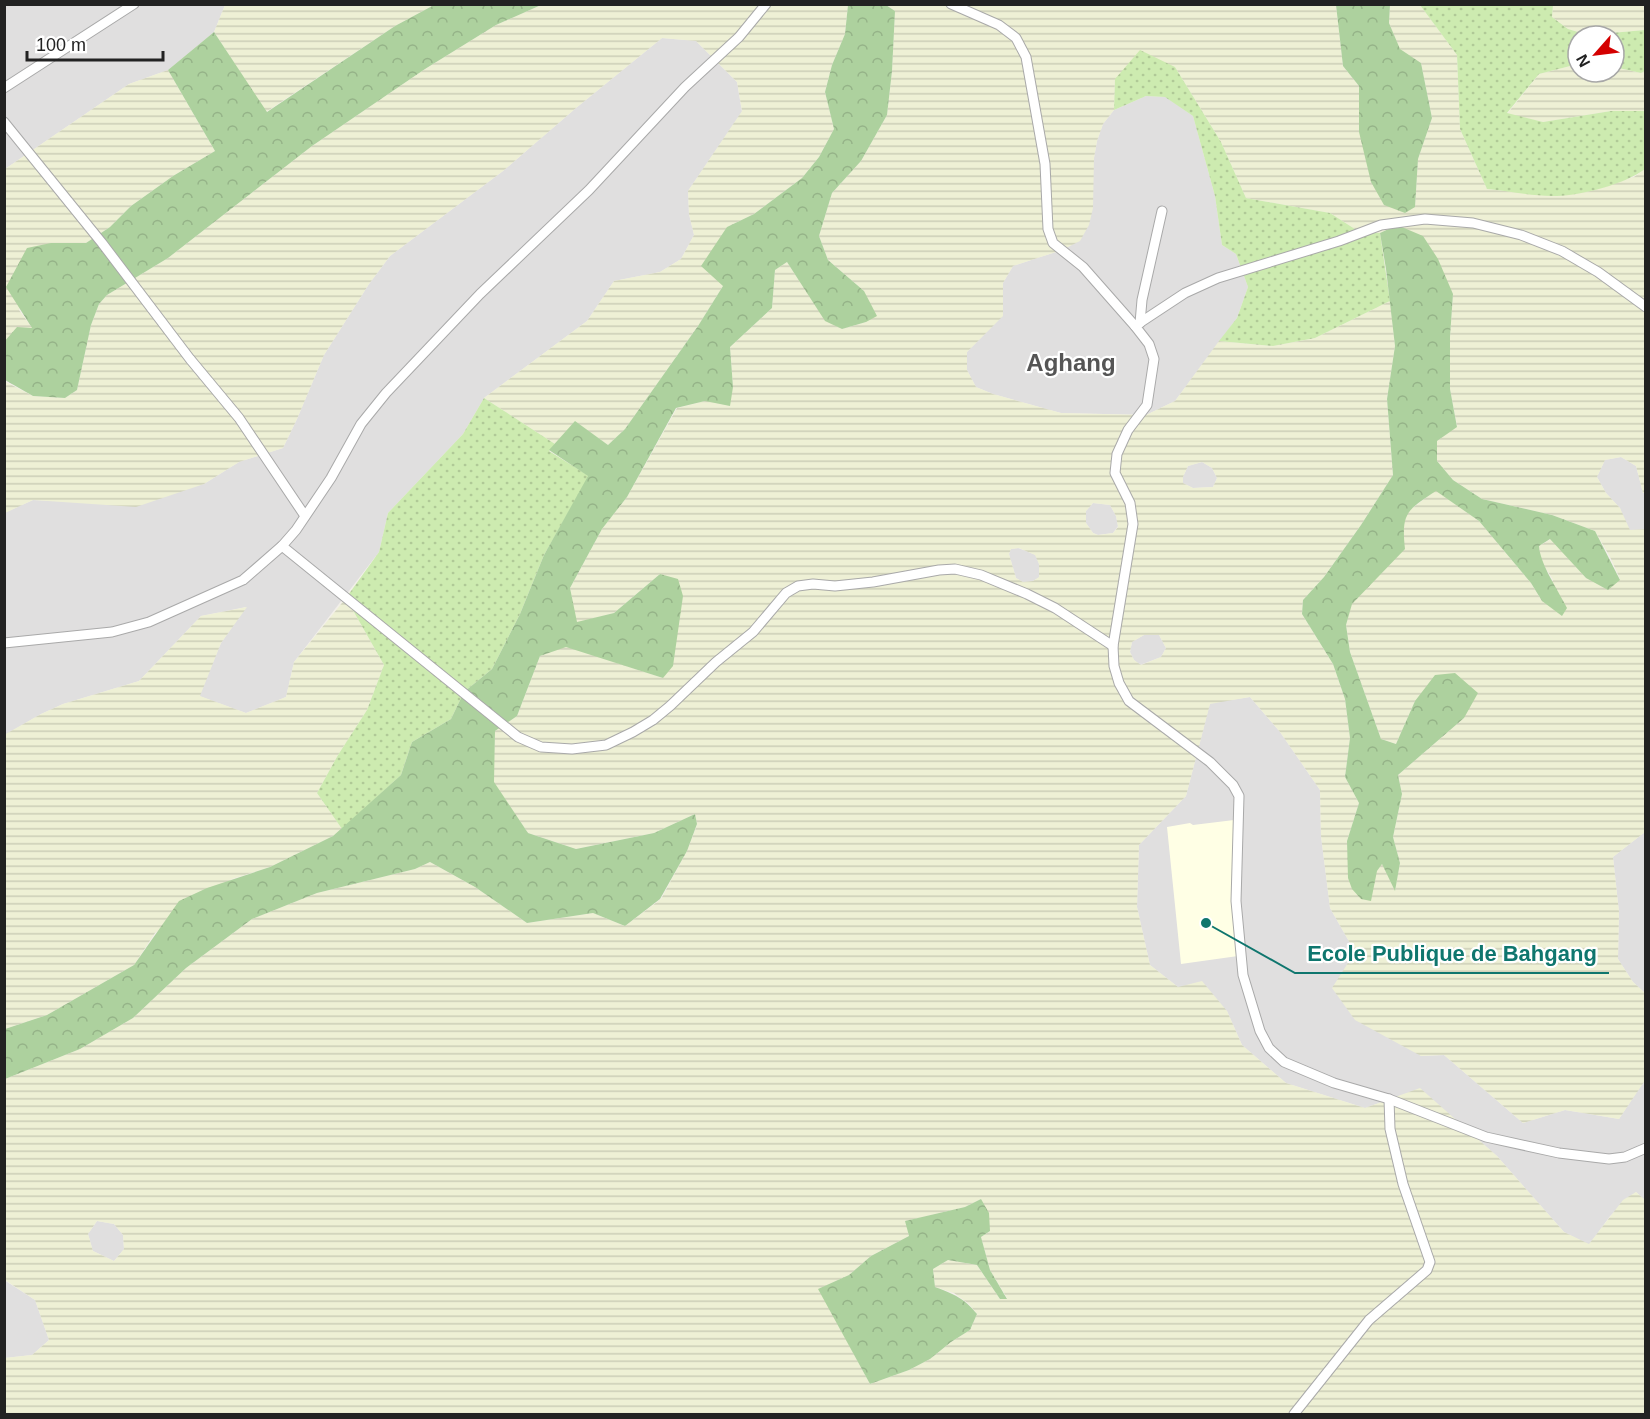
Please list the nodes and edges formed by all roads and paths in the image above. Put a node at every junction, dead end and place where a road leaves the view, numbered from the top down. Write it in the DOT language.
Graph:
graph roads {
  1 [pos="134,4"];
  2 [pos="766,4"];
  3 [pos="951,4"];
  4 [pos="4,87"];
  5 [pos="4,122"];
  6 [pos="1162,211"];
  7 [pos="1646,307"];
  8 [pos="1138,325"];
  9 [pos="305,516"];
  10 [pos="282,546"];
  11 [pos="4,643"];
  12 [pos="1113,646"];
  13 [pos="1389,1100"];
  14 [pos="1646,1148"];
  15 [pos="1294,1414"];
  1 -- 4 [label="street"];
  2 -- 9 [label="street"];
  3 -- 8 [label="street"];
  5 -- 9 [label="street"];
  6 -- 8 [label="street"];
  7 -- 8 [label="street"];
  8 -- 12 [label="street"];
  9 -- 10 [label="street"];
  10 -- 11 [label="street"];
  10 -- 12 [label="street"];
  12 -- 13 [label="street"];
  13 -- 14 [label="street"];
  13 -- 15 [label="street"];
}
